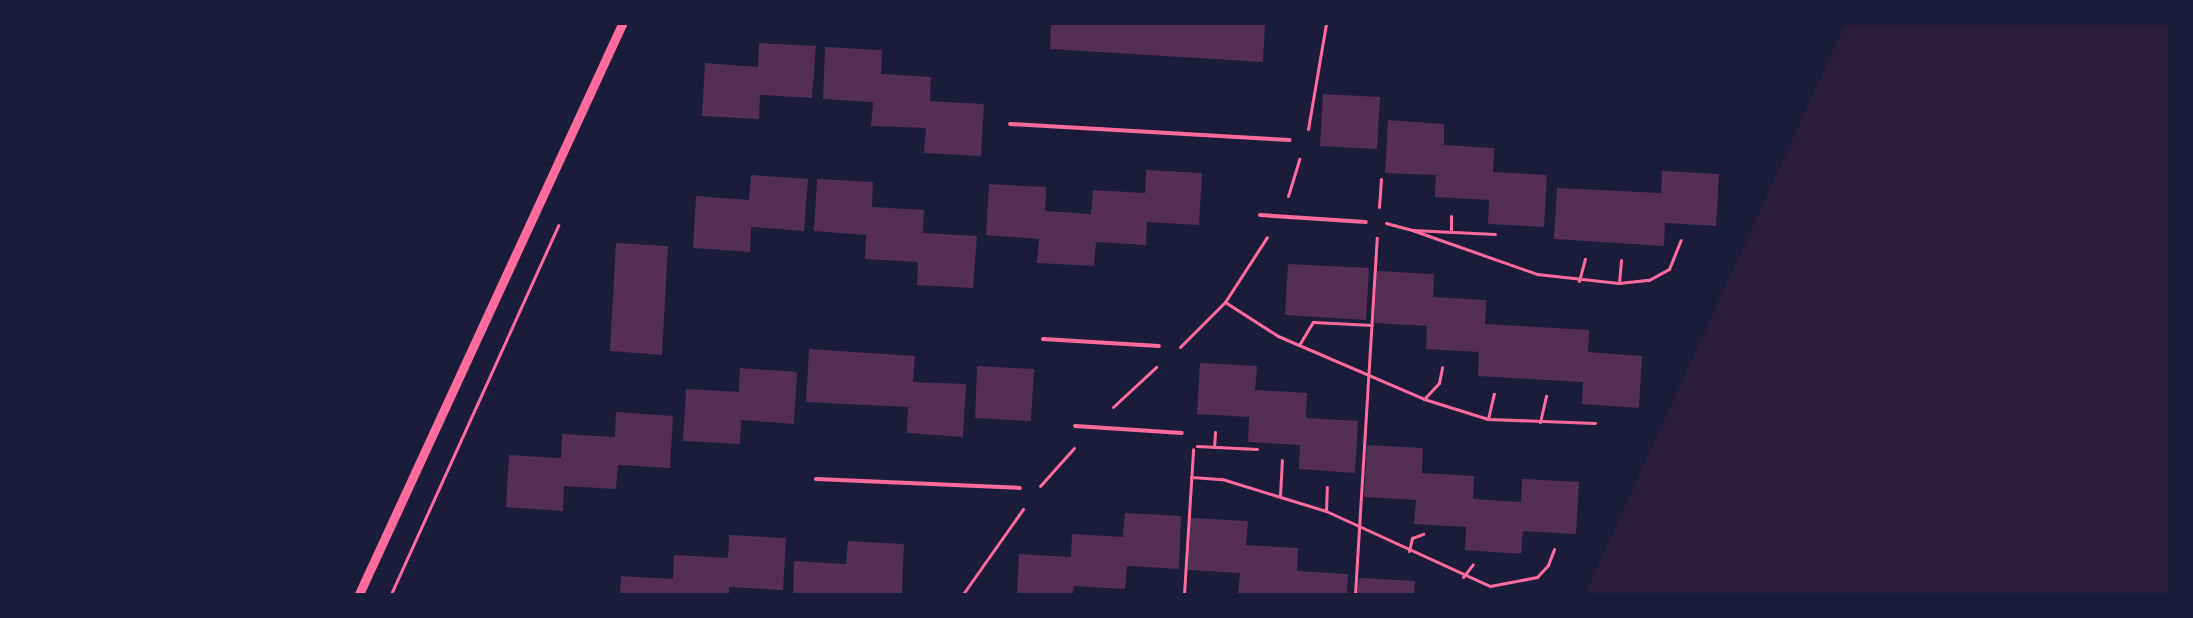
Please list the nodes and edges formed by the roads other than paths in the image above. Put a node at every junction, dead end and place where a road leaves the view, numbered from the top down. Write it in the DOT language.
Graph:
graph roads {
  1 [pos="622,24"];
  2 [pos="1010,124"];
  3 [pos="1290,140"];
  4 [pos="1260,215"];
  5 [pos="1366,222"];
  6 [pos="1043,339"];
  7 [pos="1159,346"];
  8 [pos="1075,426"];
  9 [pos="1182,434"];
  10 [pos="816,478"];
  11 [pos="1020,488"];
  12 [pos="359,594"];
  1 -- 12 [label="street"];
  2 -- 3 [label="lane"];
  4 -- 5 [label="lane"];
  6 -- 7 [label="lane"];
  8 -- 9 [label="lane"];
  10 -- 11 [label="lane"];
}
